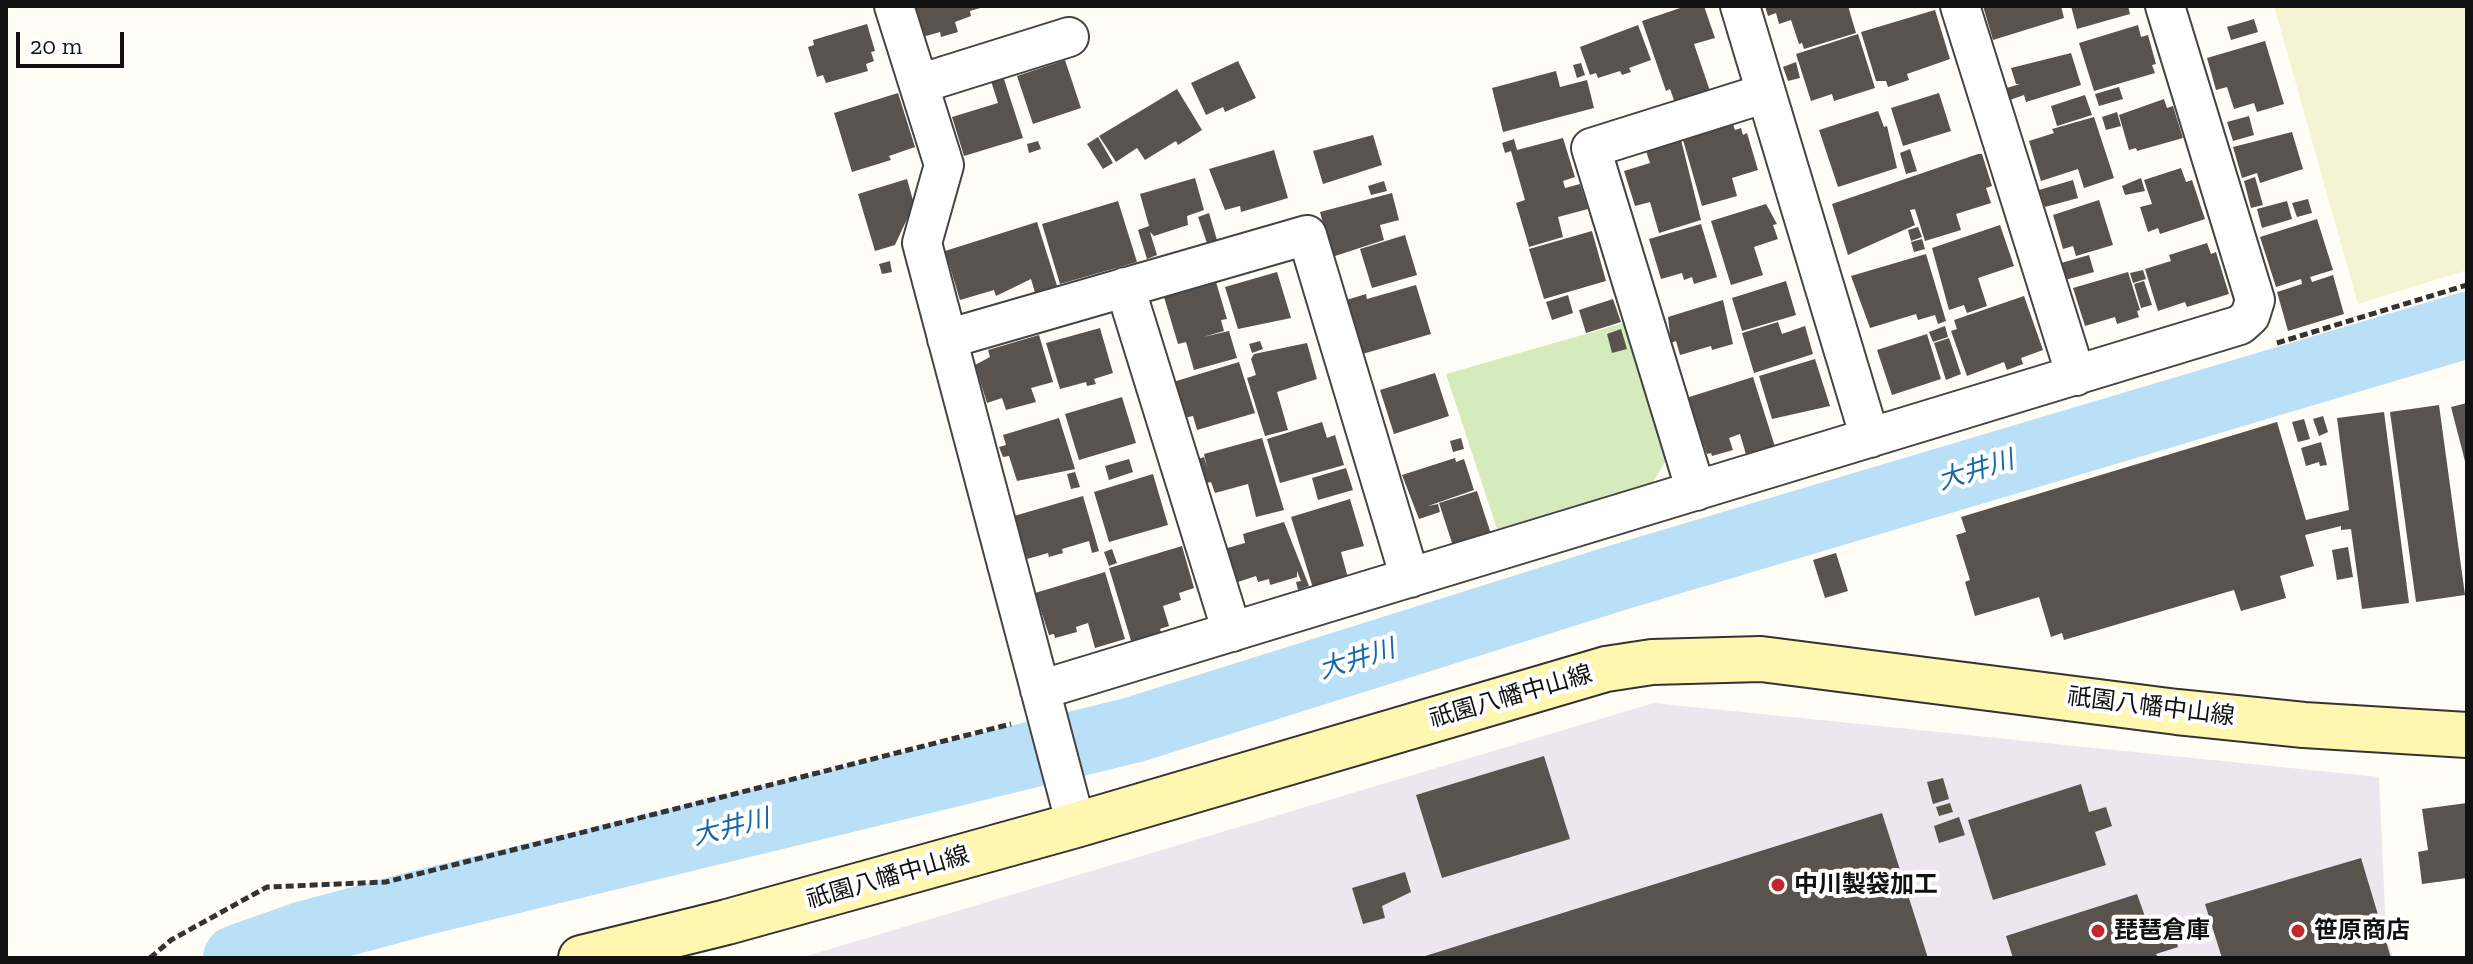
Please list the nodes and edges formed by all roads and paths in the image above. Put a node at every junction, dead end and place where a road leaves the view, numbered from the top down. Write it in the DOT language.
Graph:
graph roads {
  1 [pos="894,6"];
  2 [pos="1740,6"];
  3 [pos="1960,6"];
  4 [pos="2165,6"];
  5 [pos="1069,37"];
  6 [pos="919,84"];
  7 [pos="1766,93"];
  8 [pos="1125,287"];
  9 [pos="947,339"];
  10 [pos="2076,376"];
  11 [pos="1870,438"];
  12 [pos="1696,491"];
  13 [pos="1410,578"];
  14 [pos="1232,632"];
  15 [pos="1045,706"];
  16 [pos="2467,735"];
  17 [pos="1076,825"];
  18 [pos="581,958"];
  1 -- 6 [label="street"];
  2 -- 7 [label="street"];
  3 -- 10 [label="street"];
  4 -- 10 [label="street"];
  5 -- 6 [label="street"];
  6 -- 9 [label="street"];
  7 -- 11 [label="street"];
  7 -- 12 [label="street"];
  8 -- 9 [label="street"];
  8 -- 13 [label="street"];
  8 -- 14 [label="street"];
  9 -- 15 [label="street"];
  10 -- 11 [label="street"];
  11 -- 12 [label="street"];
  12 -- 13 [label="street"];
  13 -- 14 [label="street"];
  14 -- 15 [label="street"];
  15 -- 17 [label="street"];
  16 -- 17 [label="main road, 祇園八幡中山線"];
  17 -- 18 [label="main road, 祇園八幡中山線"];
}
